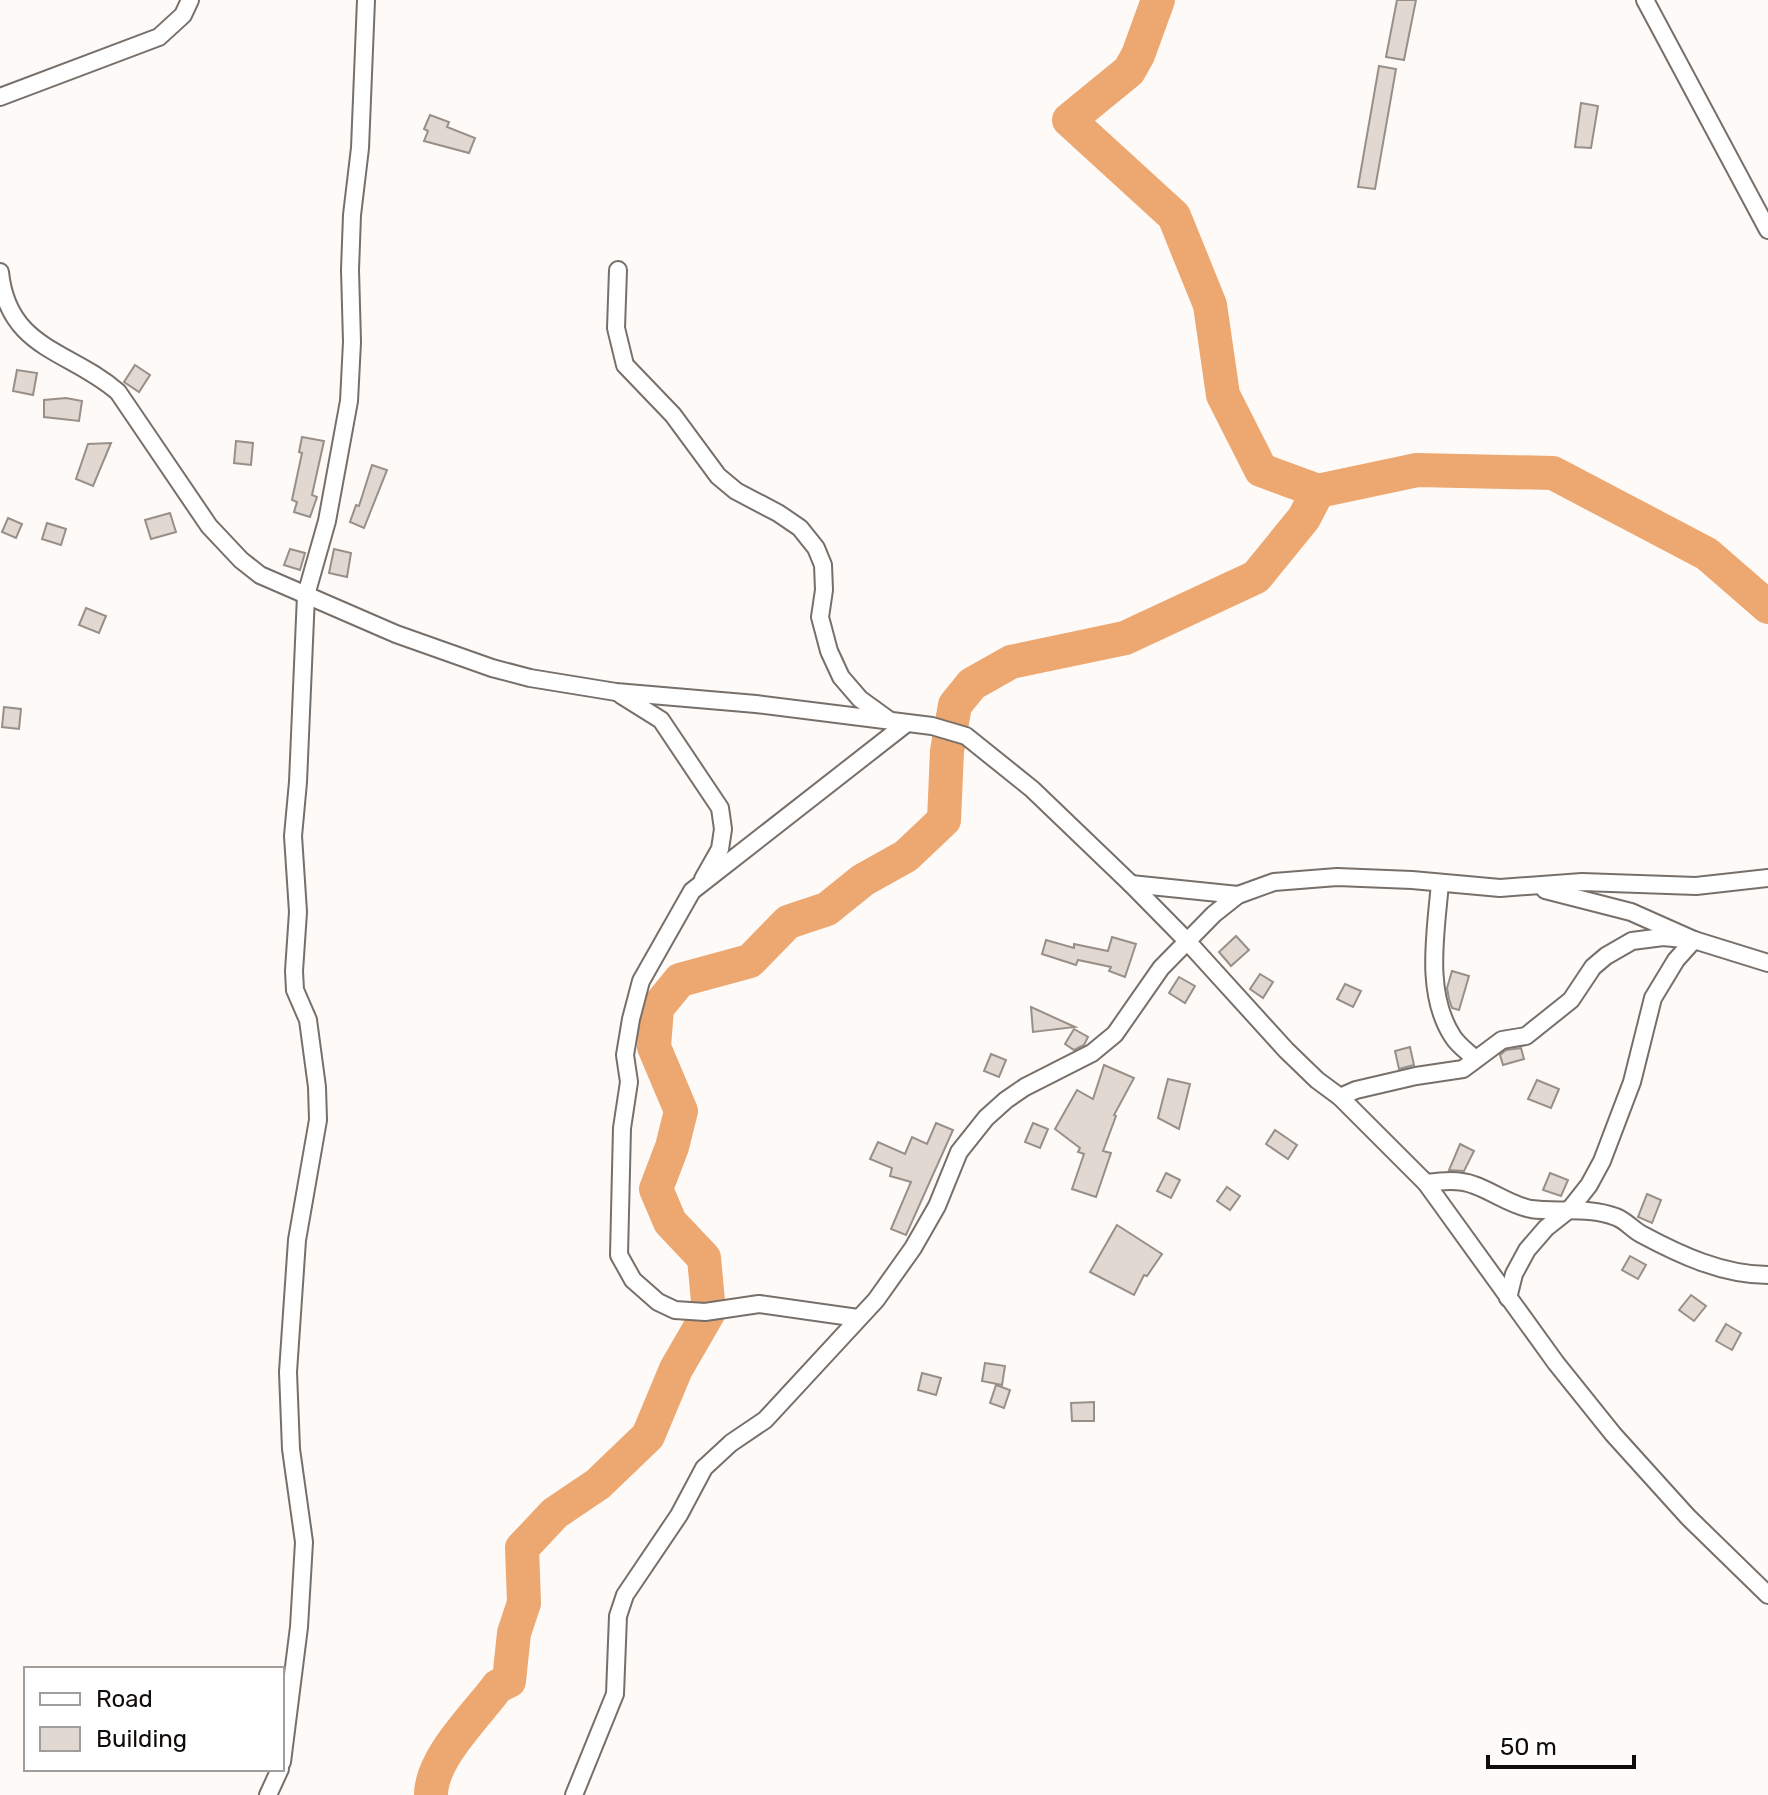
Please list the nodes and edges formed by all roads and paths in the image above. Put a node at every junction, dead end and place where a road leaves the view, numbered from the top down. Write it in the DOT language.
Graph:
graph roads {
  1 [pos="190,0"];
  2 [pos="366,0"];
  3 [pos="1645,0"];
  4 [pos="0,97"];
  5 [pos="1768,230"];
  6 [pos="618,270"];
  7 [pos="0,272"];
  8 [pos="306,595"];
  9 [pos="616,692"];
  10 [pos="899,722"];
  11 [pos="1768,878"];
  12 [pos="1440,883"];
  13 [pos="1131,884"];
  14 [pos="700,885"];
  15 [pos="1524,887"];
  16 [pos="1238,895"];
  17 [pos="1694,940"];
  18 [pos="1187,941"];
  19 [pos="1768,963"];
  20 [pos="1475,1059"];
  21 [pos="1340,1097"];
  22 [pos="1426,1183"];
  23 [pos="1570,1209"];
  24 [pos="1768,1275"];
  25 [pos="1508,1298"];
  26 [pos="858,1318"];
  27 [pos="1768,1595"];
  28 [pos="284,1746"];
  29 [pos="279,1771"];
  30 [pos="268,1795"];
  31 [pos="574,1795"];
  1 -- 4 [label="street"];
  2 -- 8 [label="street"];
  3 -- 5 [label="street"];
  6 -- 10 [label="street"];
  7 -- 8 [label="street"];
  8 -- 9 [label="street"];
  8 -- 28 [label="street"];
  9 -- 10 [label="street"];
  9 -- 14 [label="street"];
  10 -- 13 [label="street"];
  10 -- 14 [label="street"];
  11 -- 15 [label="street"];
  12 -- 15 [label="street"];
  12 -- 16 [label="street"];
  12 -- 20 [label="street"];
  13 -- 16 [label="street"];
  13 -- 18 [label="street"];
  14 -- 26 [label="street"];
  15 -- 17 [label="street"];
  16 -- 18 [label="street"];
  17 -- 19 [label="street"];
  17 -- 20 [label="street"];
  17 -- 23 [label="street"];
  18 -- 21 [label="street"];
  18 -- 26 [label="street"];
  20 -- 21 [label="street"];
  21 -- 22 [label="street"];
  22 -- 23 [label="street"];
  22 -- 25 [label="street"];
  23 -- 24 [label="street"];
  23 -- 25 [label="street"];
  25 -- 27 [label="street"];
  26 -- 31 [label="street"];
  29 -- 30 [label="street"];
}
